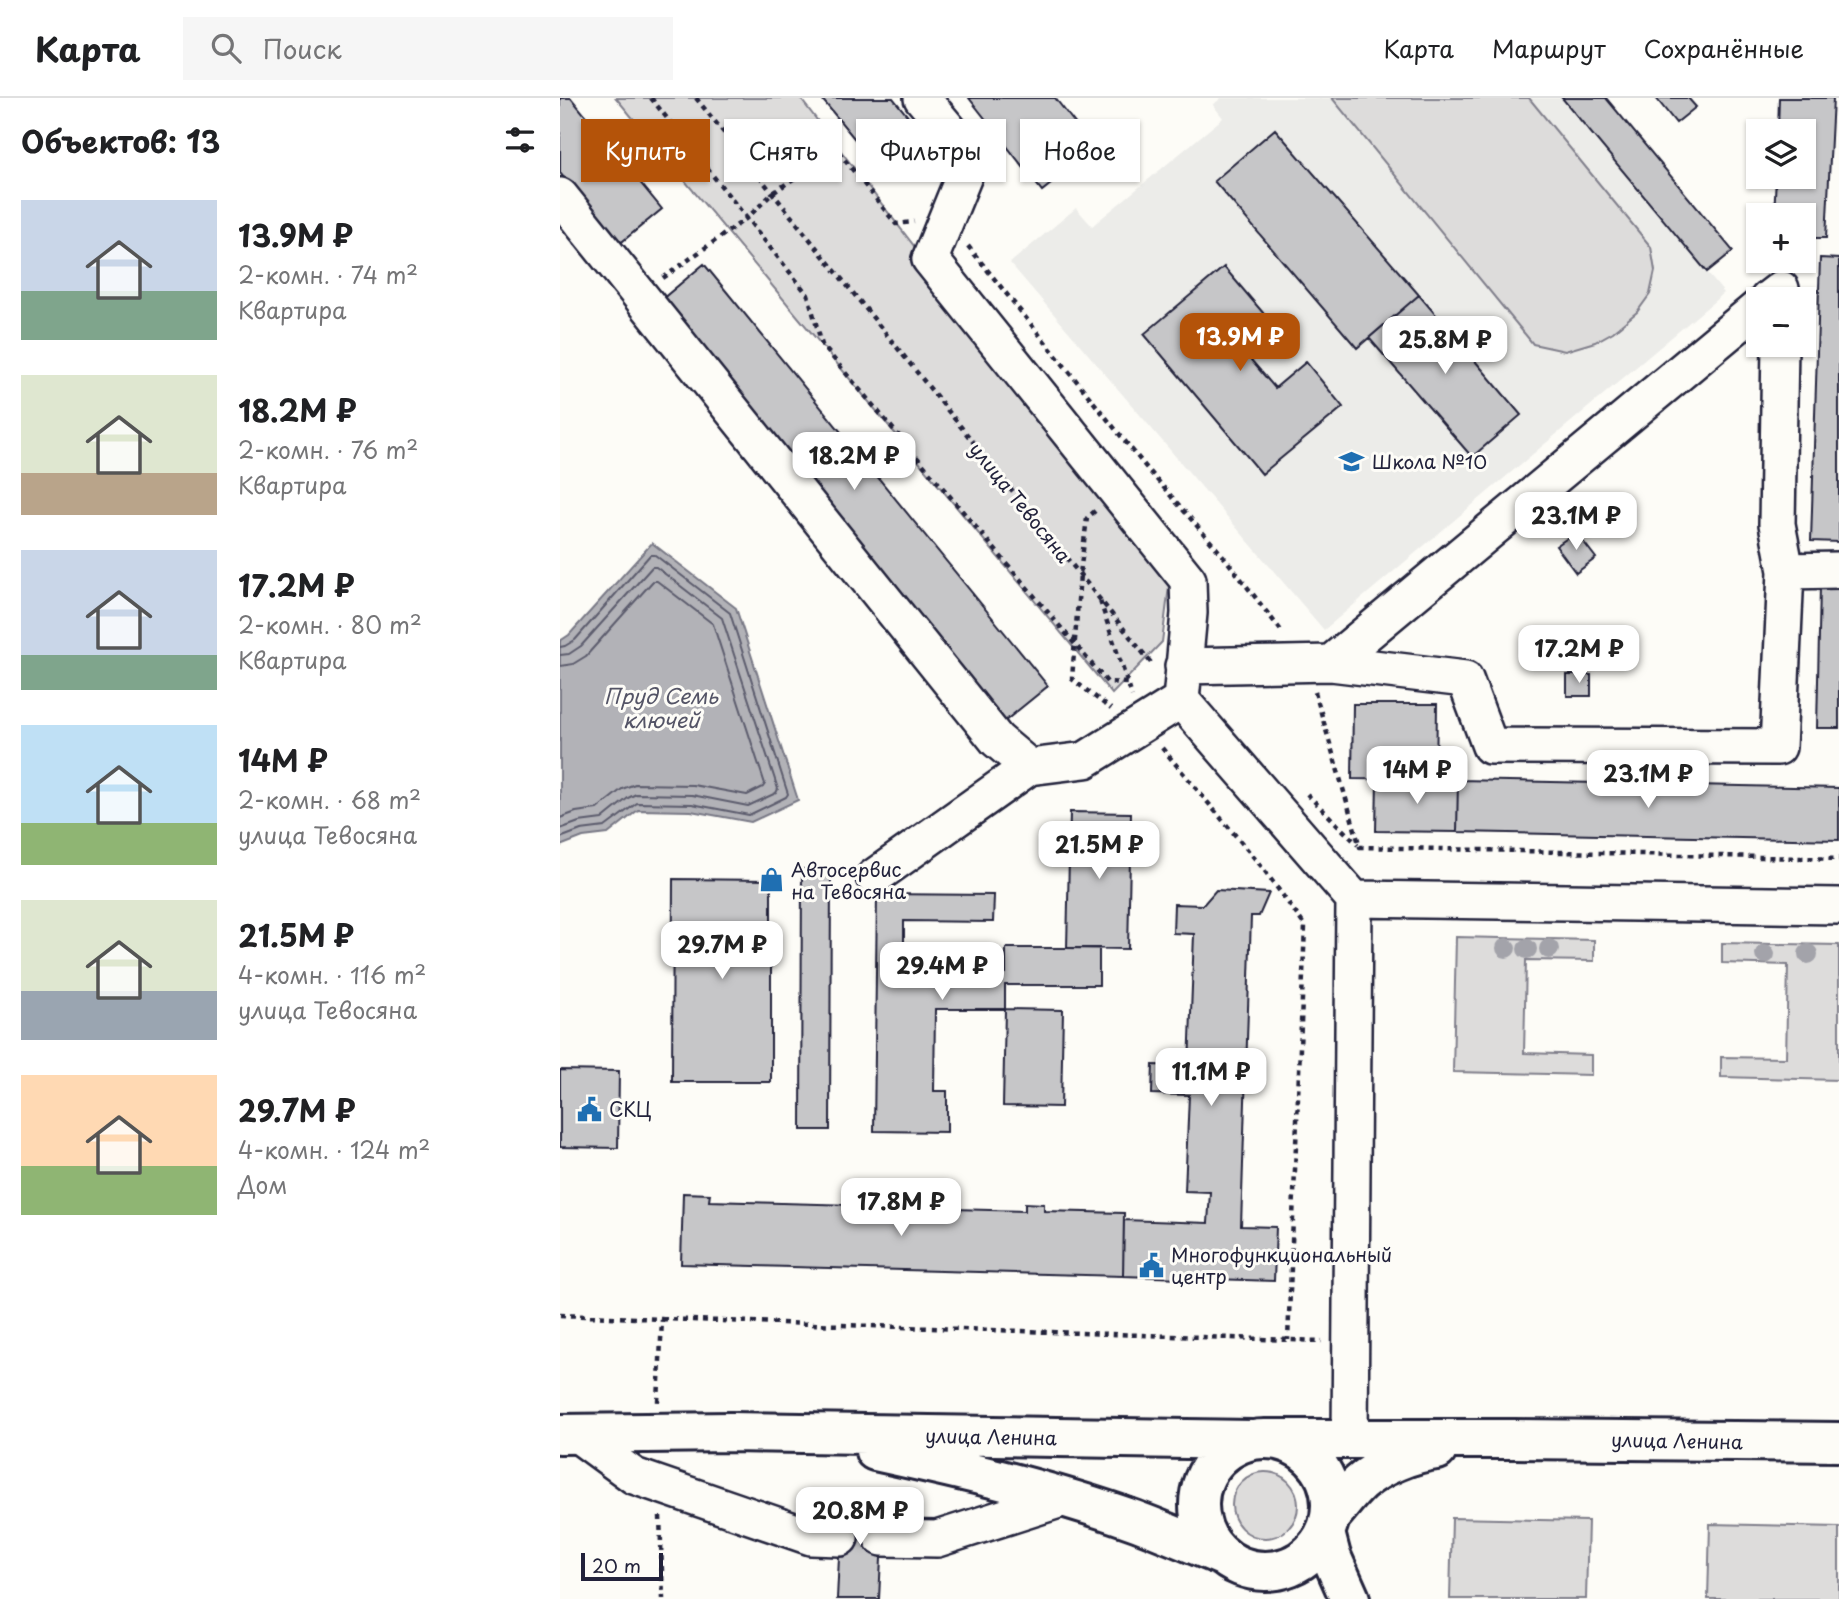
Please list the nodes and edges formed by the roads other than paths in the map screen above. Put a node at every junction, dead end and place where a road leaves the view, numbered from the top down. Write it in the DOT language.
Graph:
graph roads {
  1 [pos="922,98"];
  2 [pos="560,196"];
  3 [pos="1746,318"];
  4 [pos="1780,357"];
  5 [pos="1839,570"];
  6 [pos="1786,571"];
  7 [pos="1331,663"];
  8 [pos="1183,666"];
  9 [pos="1181,700"];
  10 [pos="1029,767"];
  11 [pos="874,877"];
  12 [pos="1354,899"];
  13 [pos="1839,906"];
  14 [pos="731,1432"];
  15 [pos="569,1434"];
  16 [pos="1514,1438"];
  17 [pos="1258,1439"];
  18 [pos="1350,1439"];
  19 [pos="1839,1442"];
  20 [pos="1065,1498"];
  21 [pos="1327,1525"];
  22 [pos="840,1538"];
  23 [pos="882,1538"];
  24 [pos="1233,1561"];
  25 [pos="1290,1599"];
  26 [pos="1350,1599"];
  1 -- 8 [label="street"];
  2 -- 10 [label="street"];
  3 -- 7 [label="street"];
  4 -- 6 [label="street"];
  5 -- 6 [label="street"];
  6 -- 7 [label="street"];
  7 -- 8 [label="street"];
  8 -- 9 [label="street"];
  9 -- 10 [label="street"];
  9 -- 12 [label="street"];
  10 -- 11 [label="street"];
  12 -- 13 [label="street"];
  12 -- 18 [label="street"];
  14 -- 15 [label="main road, улица Ленина"];
  14 -- 17 [label="main road, улица Ленина"];
  14 -- 20 [label="main road, улица Ленина"];
  15 -- 22 [label="street"];
  16 -- 18 [label="main road, улица Ленина"];
  16 -- 19 [label="main road, улица Ленина"];
  16 -- 21 [label="main road, улица Ленина"];
  17 -- 18 [label="main road, улица Ленина"];
  17 -- 21 [label="main road"];
  17 -- 24 [label="main road"];
  20 -- 23 [label="street"];
  20 -- 24 [label="main road, улица Ленина"];
  21 -- 24 [label="main road"];
  21 -- 26 [label="main road"];
  24 -- 25 [label="main road"];
}
